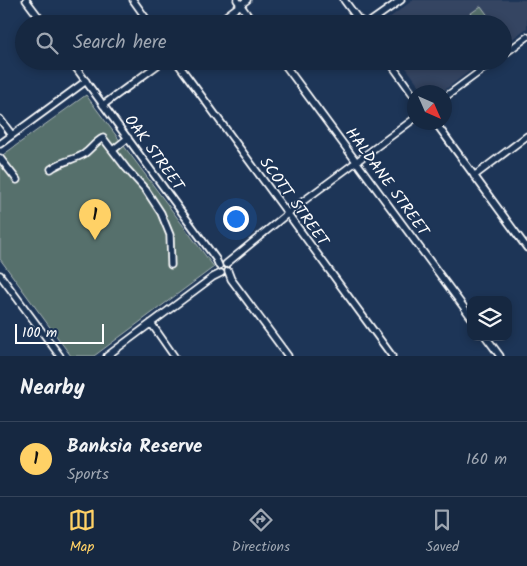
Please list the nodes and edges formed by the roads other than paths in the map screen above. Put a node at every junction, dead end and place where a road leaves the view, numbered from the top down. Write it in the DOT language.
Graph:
graph roads {
  1 [pos="26,0"];
  2 [pos="133,0"];
  3 [pos="247,0"];
  4 [pos="344,0"];
  5 [pos="400,0"];
  6 [pos="239,2"];
  7 [pos="37,15"];
  8 [pos="144,15"];
  9 [pos="225,15"];
  10 [pos="248,15"];
  11 [pos="355,15"];
  12 [pos="379,15"];
  13 [pos="527,37"];
  14 [pos="512,48"];
  15 [pos="78,70"];
  16 [pos="151,70"];
  17 [pos="183,70"];
  18 [pos="289,70"];
  19 [pos="396,70"];
  20 [pos="482,70"];
  21 [pos="86,81"];
  22 [pos="407,86"];
  23 [pos="452,92"];
  24 [pos="104,105"];
  25 [pos="0,119"];
  26 [pos="407,124"];
  27 [pos="441,130"];
  28 [pos="12,135"];
  29 [pos="527,136"];
  30 [pos="128,138"];
  31 [pos="0,144"];
  32 [pos="112,150"];
  33 [pos="0,158"];
  34 [pos="356,161"];
  35 [pos="51,168"];
  36 [pos="474,176"];
  37 [pos="17,180"];
  38 [pos="287,214"];
  39 [pos="527,248"];
  40 [pos="171,265"];
  41 [pos="223,269"];
  42 [pos="0,275"];
  43 [pos="467,312"];
  44 [pos="151,324"];
  45 [pos="489,341"];
  46 [pos="60,356"];
  47 [pos="107,356"];
  48 [pos="174,356"];
  49 [pos="288,356"];
  50 [pos="392,356"];
  51 [pos="500,356"];
  1 -- 7 [label="street"];
  2 -- 8 [label="street"];
  3 -- 6 [label="street"];
  4 -- 11 [label="street"];
  5 -- 12 [label="street"];
  6 -- 9 [label="street"];
  6 -- 10 [label="street"];
  13 -- 14 [label="street"];
  15 -- 21 [label="street, OAK STREET"];
  16 -- 24 [label="street"];
  17 -- 38 [label="street, SCOTT STREET"];
  18 -- 34 [label="street, HALDANE STREET"];
  19 -- 22 [label="street"];
  20 -- 23 [label="street"];
  21 -- 24 [label="street, OAK STREET"];
  21 -- 28 [label="street"];
  24 -- 30 [label="street, OAK STREET"];
  25 -- 28 [label="street"];
  26 -- 34 [label="street"];
  27 -- 36 [label="street"];
  28 -- 31 [label="street"];
  29 -- 36 [label="street"];
  30 -- 32 [label="street"];
  30 -- 41 [label="street, OAK STREET"];
  32 -- 35 [label="street"];
  32 -- 40 [label="street"];
  33 -- 37 [label="street"];
  34 -- 38 [label="street"];
  34 -- 43 [label="street, HALDANE STREET"];
  36 -- 39 [label="street"];
  38 -- 41 [label="street"];
  38 -- 50 [label="street, SCOTT STREET"];
  41 -- 44 [label="street"];
  41 -- 49 [label="street, OAK STREET"];
  42 -- 46 [label="street"];
  44 -- 47 [label="street"];
  44 -- 48 [label="street"];
  45 -- 51 [label="street"];
}
